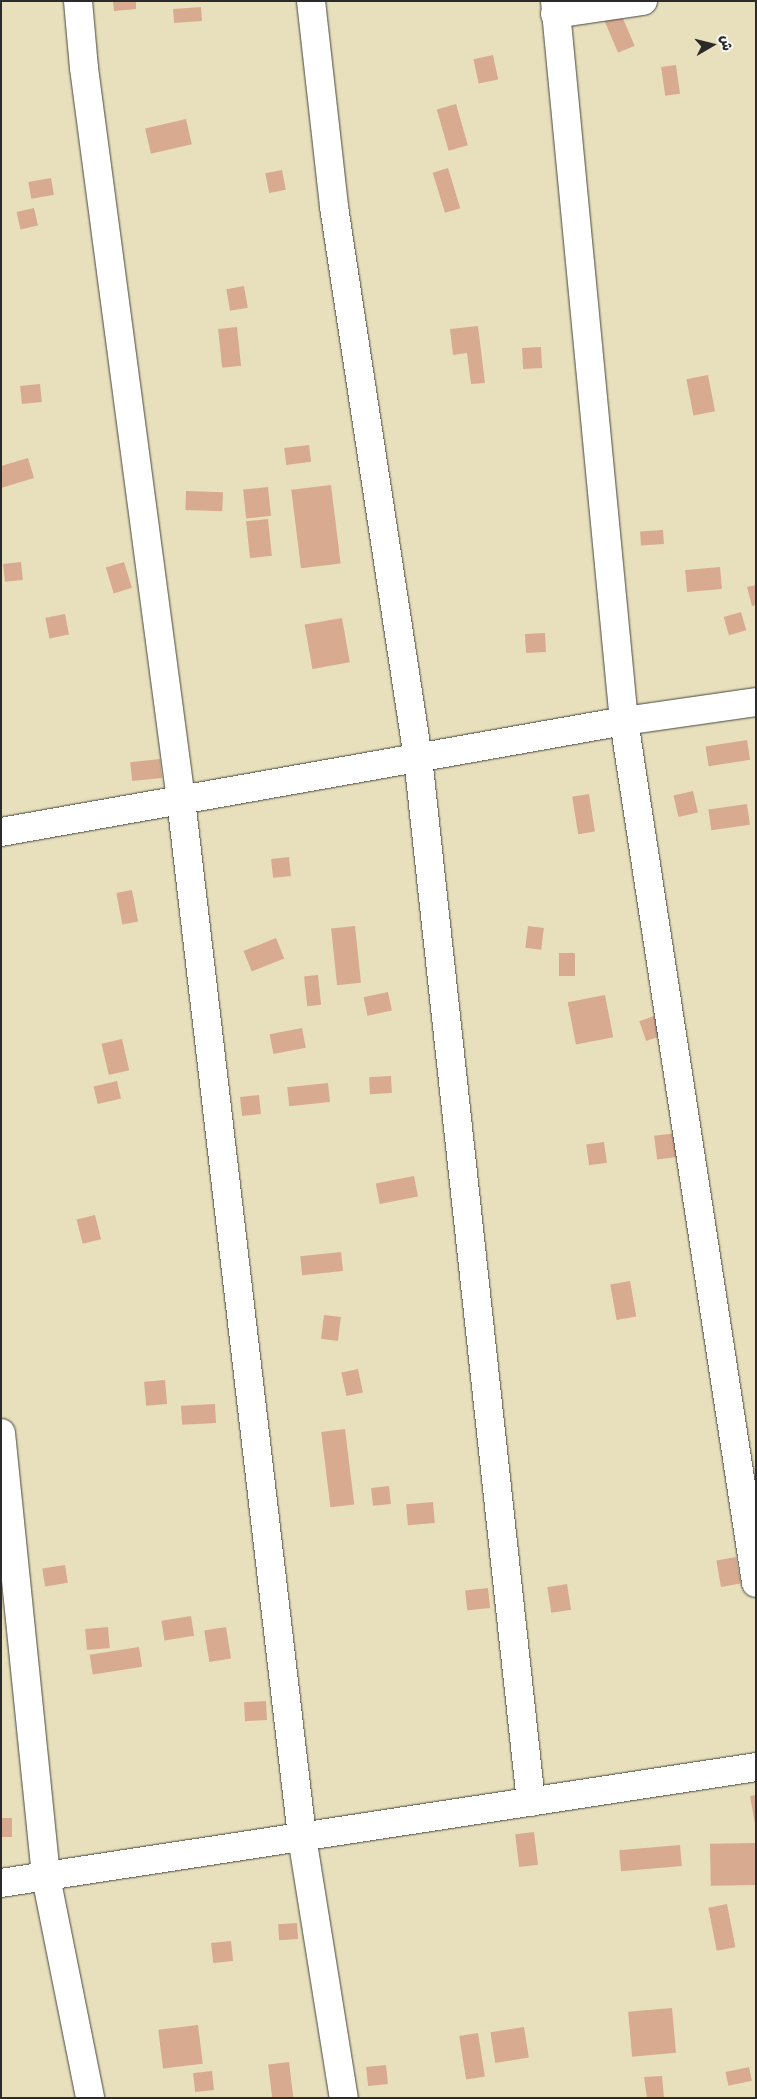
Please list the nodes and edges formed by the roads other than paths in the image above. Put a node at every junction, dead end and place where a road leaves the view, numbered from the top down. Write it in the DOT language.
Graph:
graph roads {
  1 [pos="78,1"];
  2 [pos="311,1"];
  3 [pos="643,1"];
  4 [pos="555,7"];
  5 [pos="756,702"];
  6 [pos="624,721"];
  7 [pos="418,758"];
  8 [pos="181,800"];
  9 [pos="1,832"];
  10 [pos="1,1432"];
  11 [pos="756,1583"];
  12 [pos="756,1767"];
  13 [pos="531,1802"];
  14 [pos="302,1837"];
  15 [pos="46,1877"];
  16 [pos="1,1883"];
  17 [pos="90,2098"];
  18 [pos="344,2098"];
  1 -- 8 [label="street"];
  2 -- 7 [label="street"];
  3 -- 4 [label="street"];
  4 -- 6 [label="street"];
  5 -- 6 [label="street"];
  6 -- 7 [label="street"];
  6 -- 11 [label="street"];
  7 -- 8 [label="street"];
  7 -- 13 [label="street"];
  8 -- 9 [label="street"];
  8 -- 14 [label="street"];
  10 -- 15 [label="street"];
  12 -- 13 [label="street"];
  13 -- 14 [label="street"];
  14 -- 15 [label="street"];
  14 -- 18 [label="street"];
  15 -- 16 [label="street"];
  15 -- 17 [label="street"];
}
